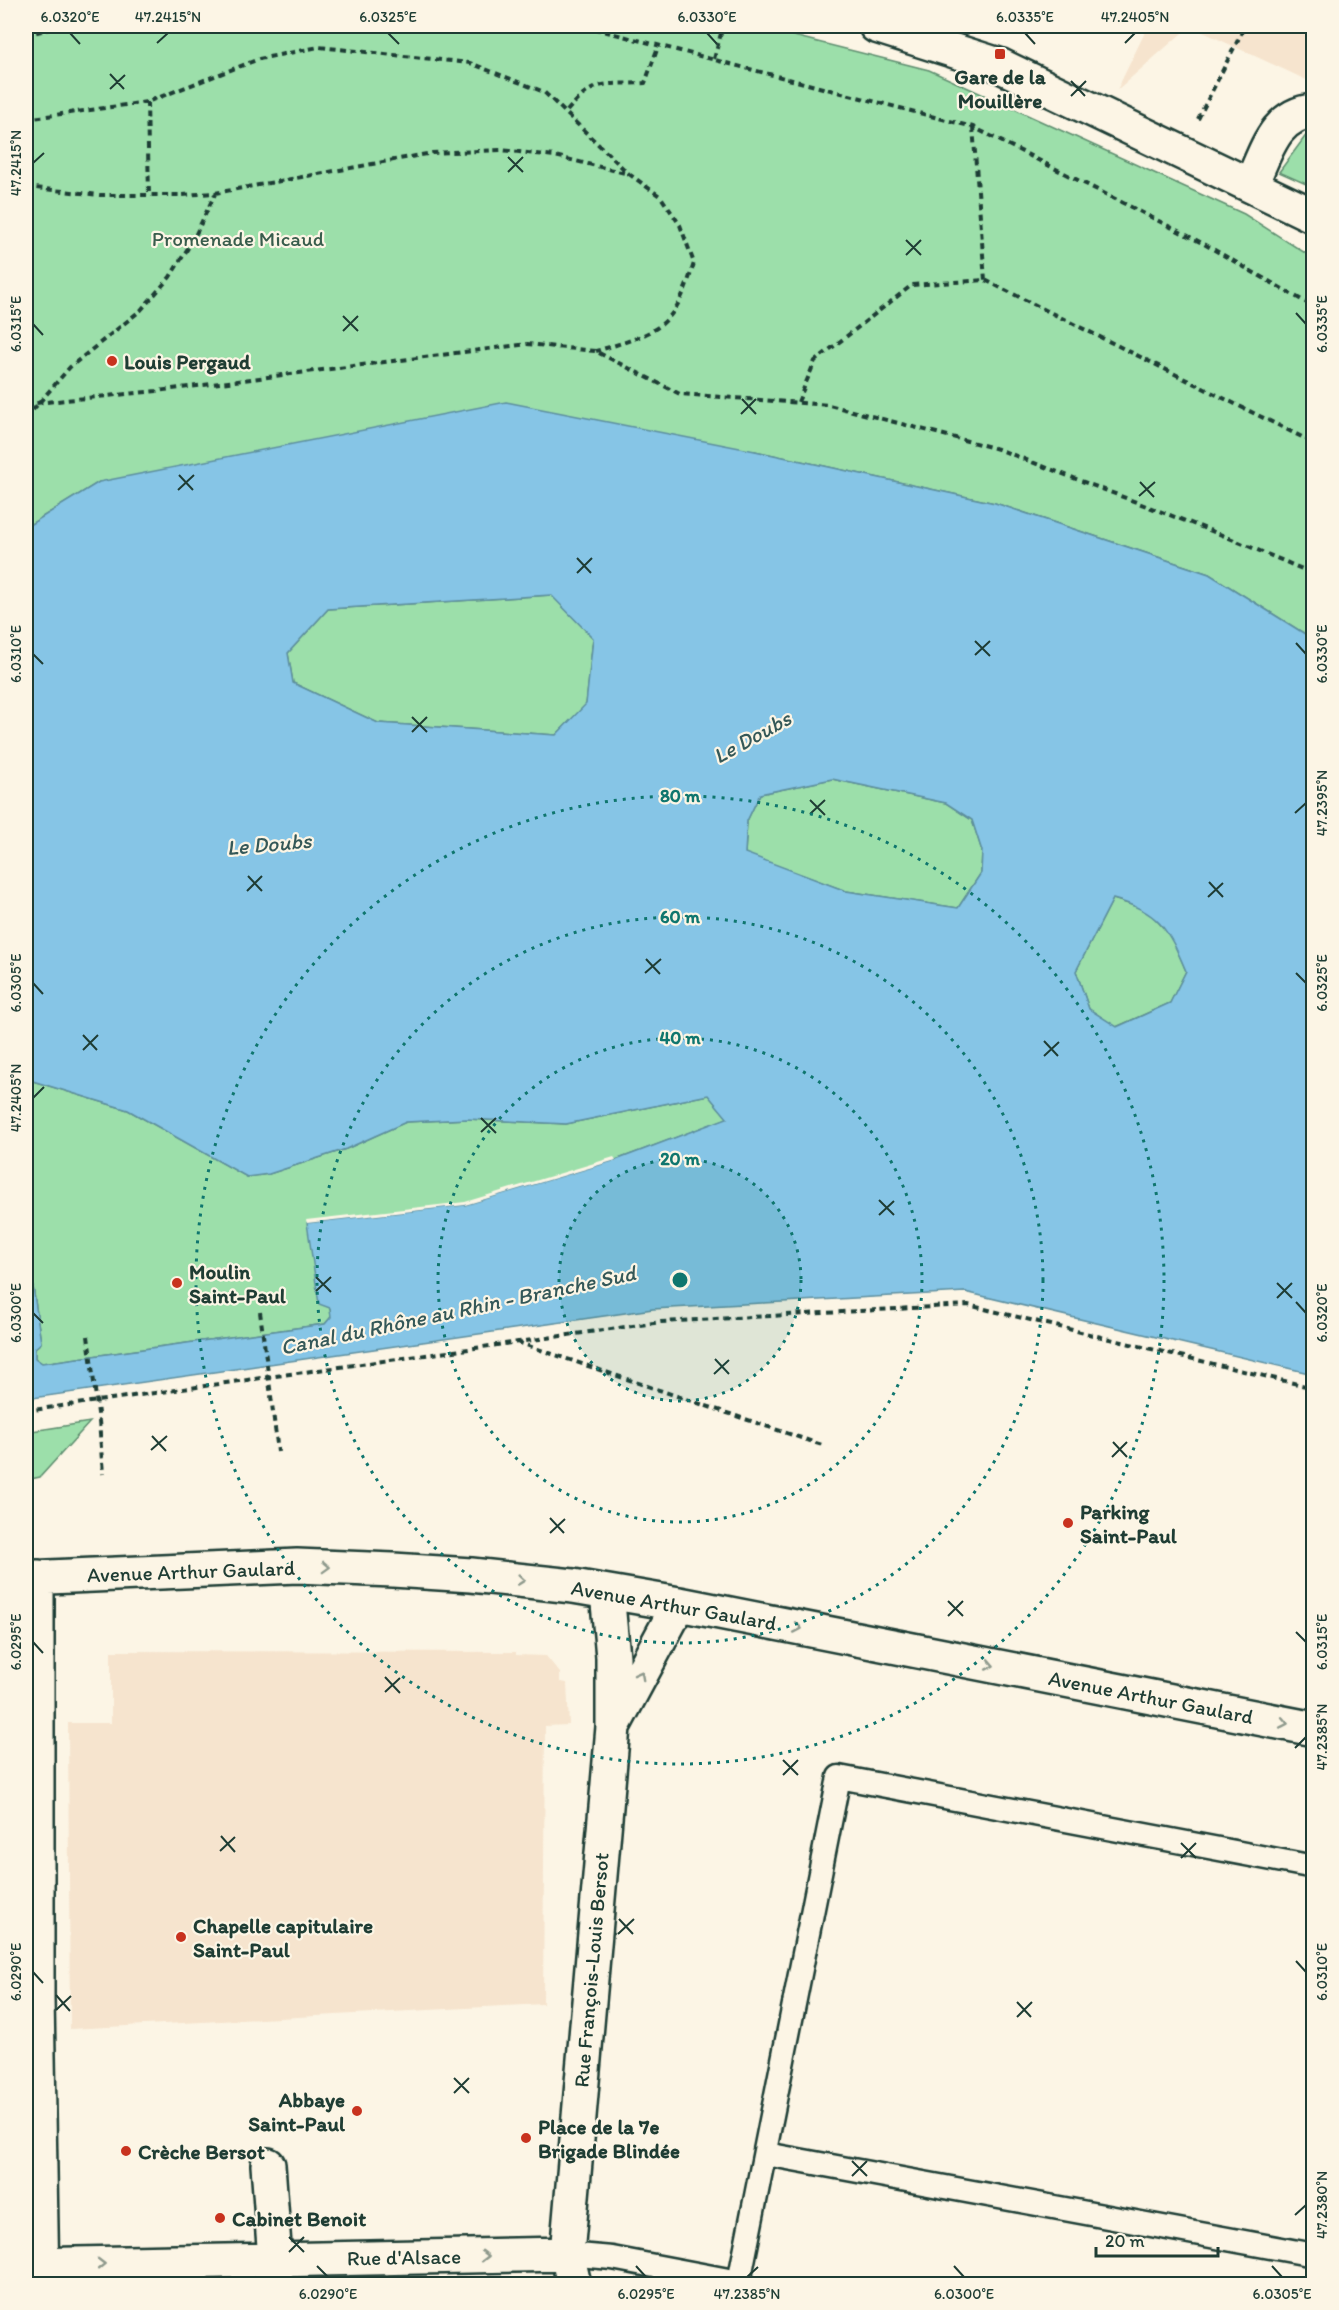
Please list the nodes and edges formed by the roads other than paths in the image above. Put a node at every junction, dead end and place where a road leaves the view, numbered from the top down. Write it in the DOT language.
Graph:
graph roads {
  1 [pos="876,26"];
  2 [pos="1314,111"];
  3 [pos="1251,184"];
  4 [pos="1314,216"];
  5 [pos="31,1577"];
  6 [pos="607,1592"];
  7 [pos="679,1604"];
  8 [pos="613,1727"];
  9 [pos="1314,1729"];
  10 [pos="1314,1867"];
  11 [pos="766,2154"];
  12 [pos="268,2165"];
  13 [pos="1314,2255"];
  14 [pos="275,2260"];
  15 [pos="570,2269"];
  16 [pos="37,2272"];
  17 [pos="744,2283"];
  1 -- 3 [label="street"];
  2 -- 3 [label="street"];
  3 -- 4 [label="street"];
  5 -- 6 [label="street, Avenue Arthur Gaulard, one-way"];
  5 -- 16 [label="street"];
  6 -- 7 [label="street, Avenue Arthur Gaulard"];
  6 -- 8 [label="street, Rue François-Louis Bersot"];
  8 -- 7 [label="street, Rue François-Louis Bersot, one-way"];
  7 -- 9 [label="street, Avenue Arthur Gaulard, one-way"];
  8 -- 15 [label="street, Rue François-Louis Bersot"];
  10 -- 11 [label="lane"];
  11 -- 13 [label="lane"];
  11 -- 17 [label="lane"];
  12 -- 14 [label="street"];
  14 -- 15 [label="street, Rue d'Alsace, one-way"];
  16 -- 14 [label="street, Rue d'Alsace, one-way"];
  15 -- 17 [label="lane"];
}
